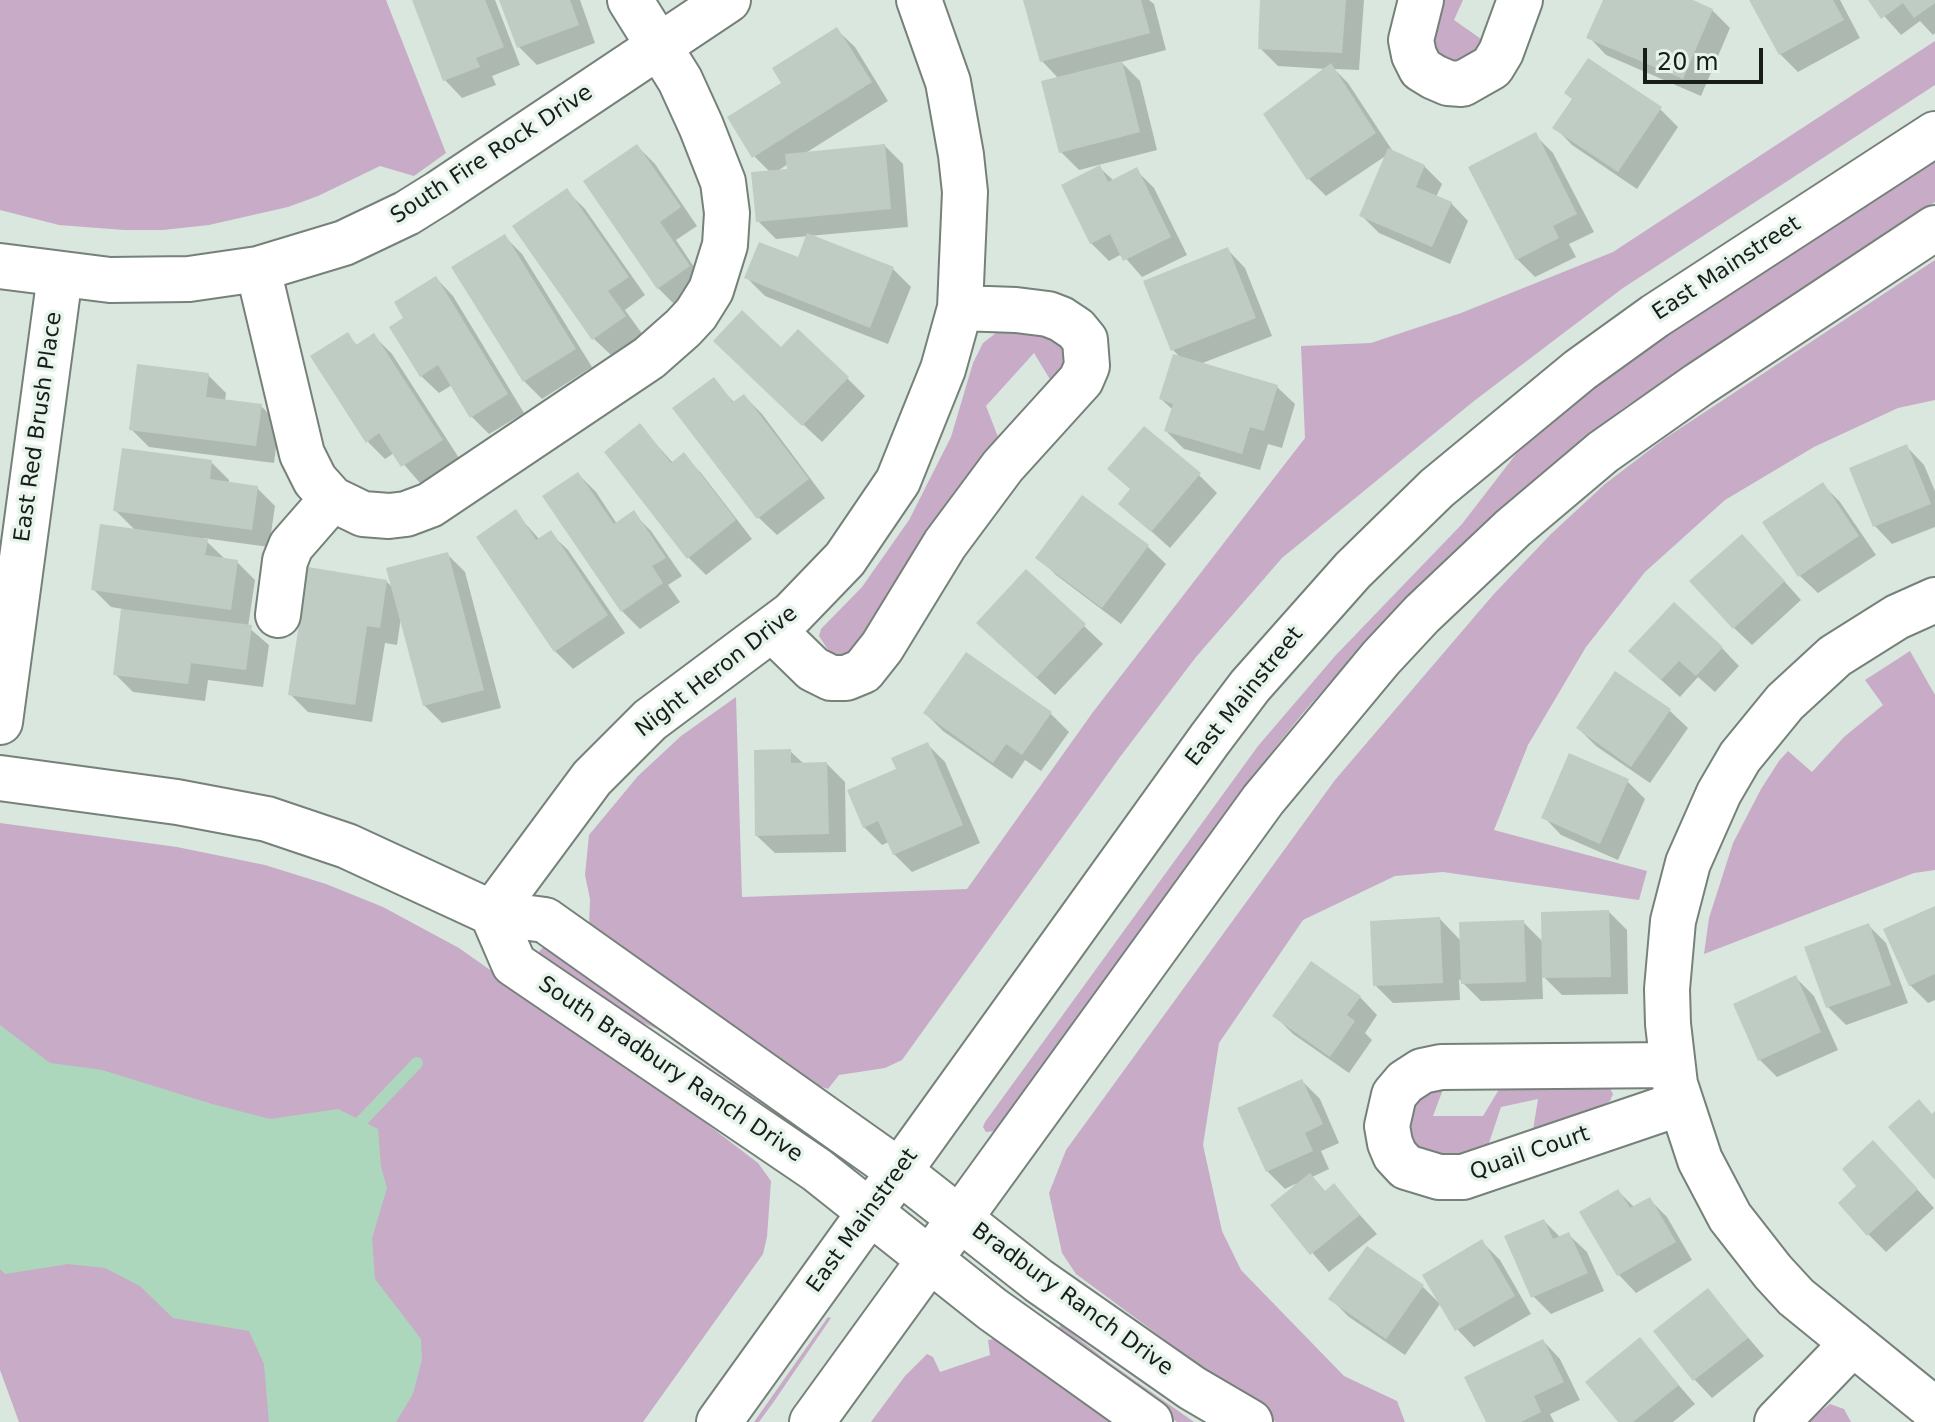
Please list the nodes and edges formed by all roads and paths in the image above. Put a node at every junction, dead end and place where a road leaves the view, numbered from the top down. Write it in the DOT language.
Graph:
graph roads {
  1 [pos="630,0"];
  2 [pos="728,0"];
  3 [pos="919,0"];
  4 [pos="1421,0"];
  5 [pos="1520,0"];
  6 [pos="659,46"];
  7 [pos="1935,134"];
  8 [pos="1935,228"];
  9 [pos="0,266"];
  10 [pos="258,269"];
  11 [pos="60,275"];
  12 [pos="960,308"];
  13 [pos="332,499"];
  14 [pos="1935,600"];
  15 [pos="278,615"];
  16 [pos="773,630"];
  17 [pos="0,722"];
  18 [pos="0,778"];
  19 [pos="492,913"];
  20 [pos="1677,1084"];
  21 [pos="899,1171"];
  22 [pos="869,1210"];
  23 [pos="960,1217"];
  24 [pos="929,1260"];
  25 [pos="1853,1343"];
  26 [pos="1923,1411"];
  27 [pos="719,1422"];
  28 [pos="812,1422"];
  29 [pos="1150,1422"];
  30 [pos="1250,1422"];
  31 [pos="1777,1422"];
  1 -- 6 [label="street"];
  2 -- 6 [label="street, South Fire Rock Drive"];
  3 -- 12 [label="street, Night Heron Drive"];
  4 -- 5 [label="street"];
  6 -- 10 [label="street, South Fire Rock Drive"];
  6 -- 13 [label="street"];
  7 -- 21 [label="street, East Mainstreet"];
  8 -- 23 [label="street"];
  9 -- 11 [label="street, South Fire Rock Drive"];
  10 -- 11 [label="street, South Fire Rock Drive"];
  10 -- 13 [label="street"];
  11 -- 17 [label="street, East Red Brush Place"];
  12 -- 16 [label="street, Night Heron Drive"];
  12 -- 16 [label="street"];
  13 -- 15 [label="street"];
  14 -- 20 [label="street"];
  16 -- 19 [label="street, Night Heron Drive"];
  18 -- 19 [label="street"];
  19 -- 21 [label="street"];
  19 -- 22 [label="street, South Bradbury Ranch Drive"];
  20 -- 20 [label="street, Quail Court"];
  20 -- 25 [label="street"];
  21 -- 22 [label="street, East Mainstreet"];
  21 -- 23 [label="street, Bradbury Ranch Drive"];
  22 -- 24 [label="street"];
  22 -- 27 [label="street, East Mainstreet"];
  23 -- 24 [label="street"];
  23 -- 30 [label="street, Bradbury Ranch Drive"];
  24 -- 28 [label="street"];
  24 -- 29 [label="street"];
  25 -- 26 [label="street"];
  25 -- 31 [label="street"];
}
